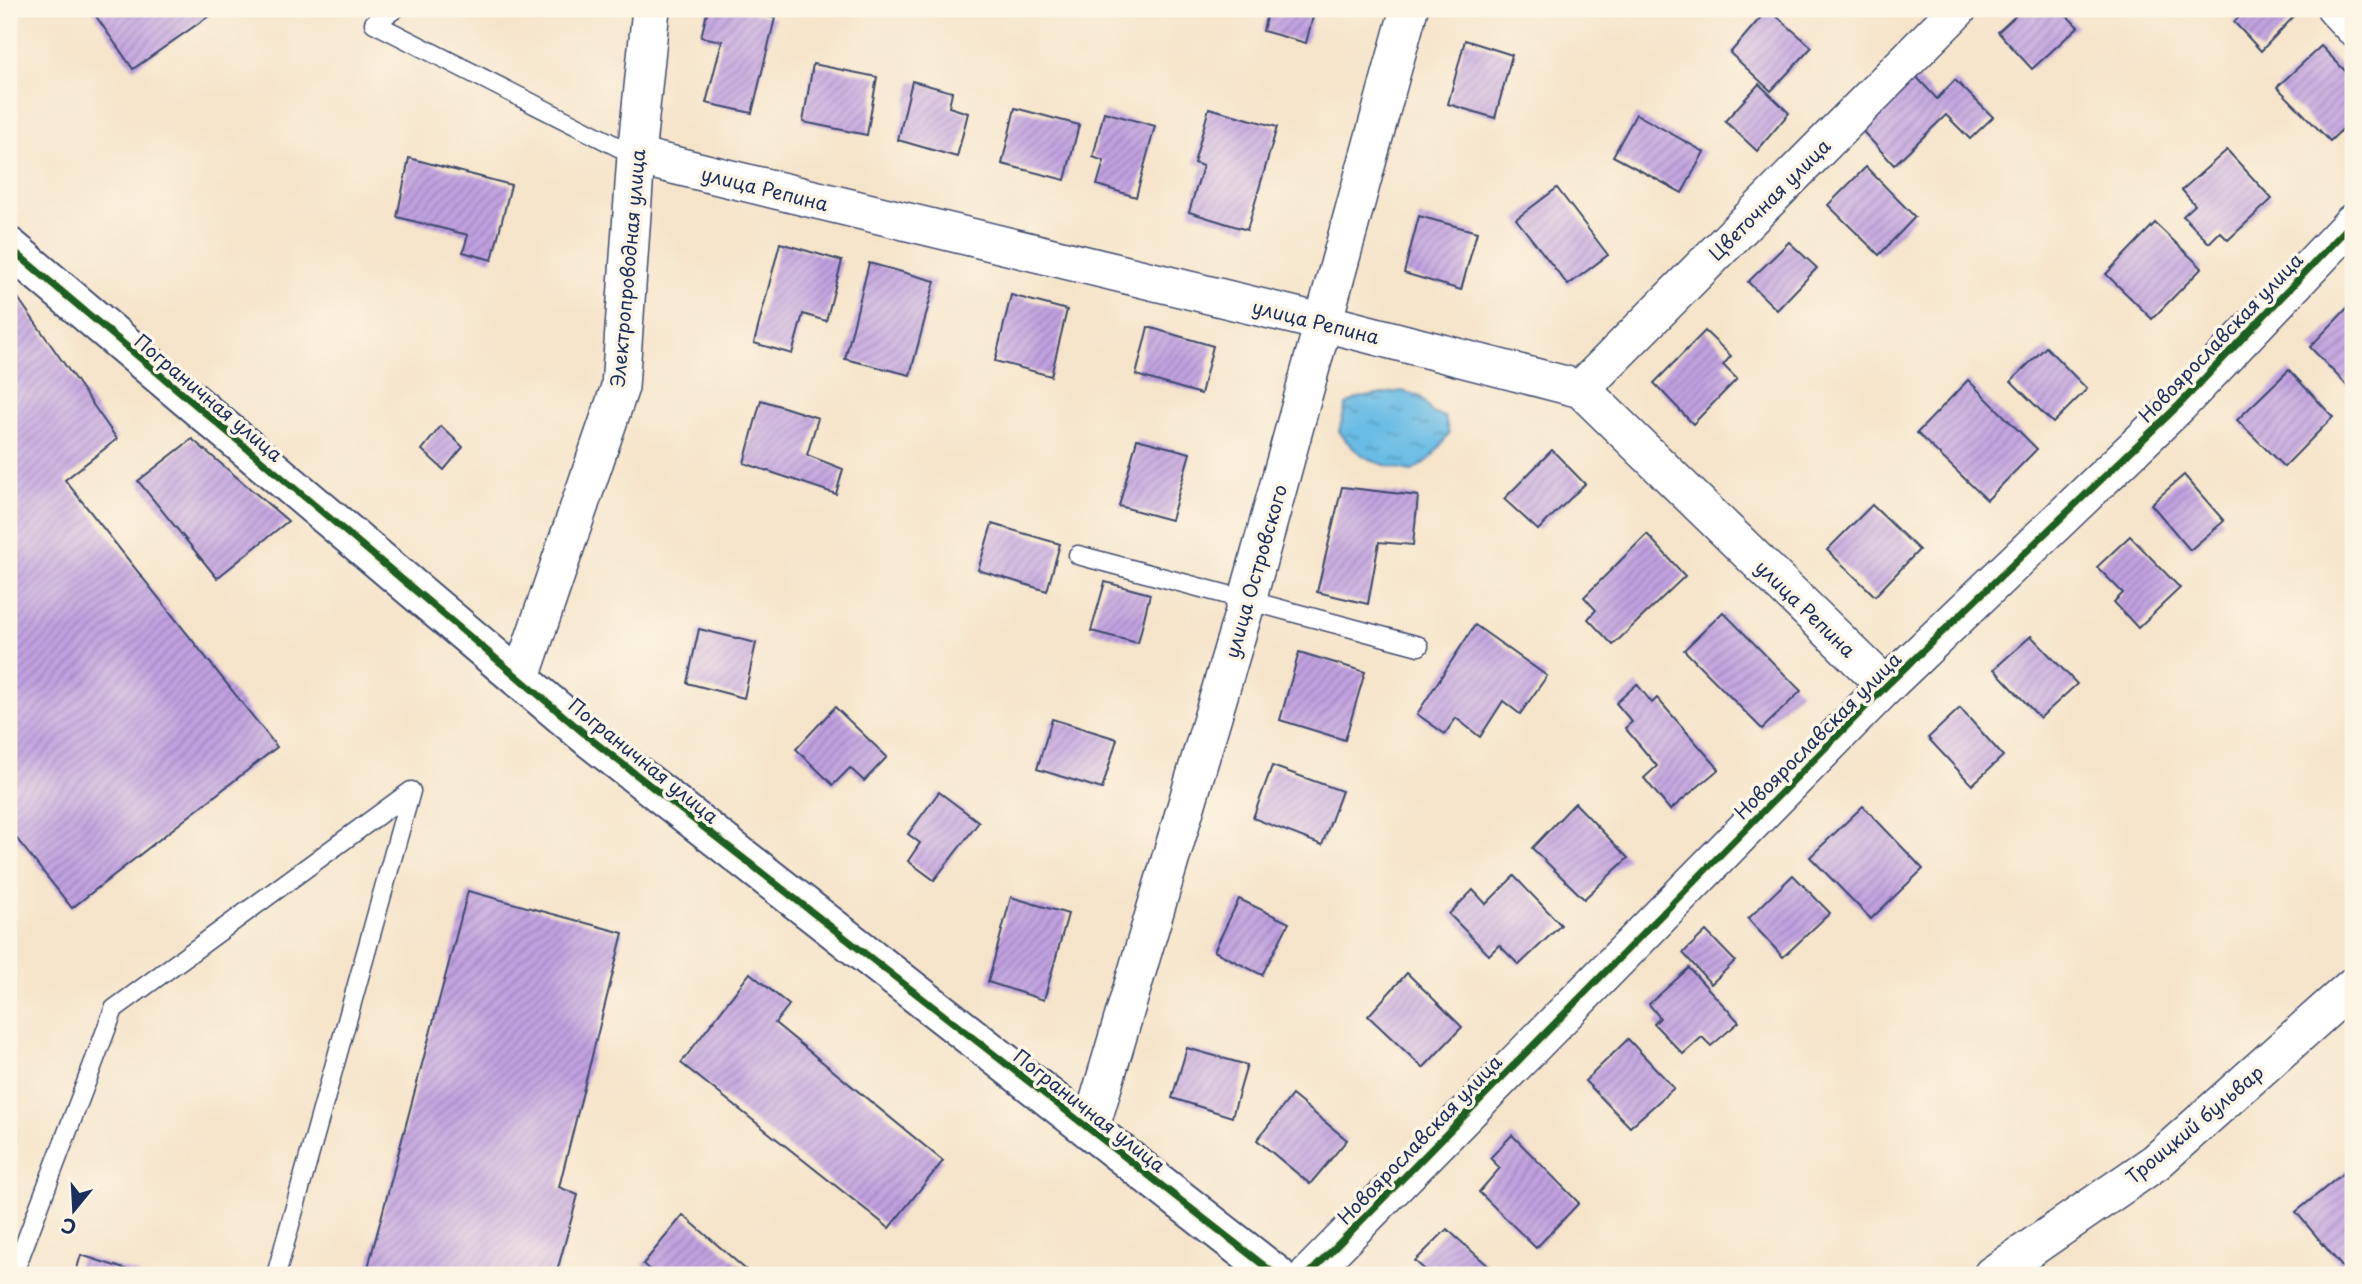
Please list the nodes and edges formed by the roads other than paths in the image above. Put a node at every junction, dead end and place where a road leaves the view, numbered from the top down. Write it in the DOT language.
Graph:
graph roads {
  1 [pos="395,9"];
  2 [pos="651,9"];
  3 [pos="1409,9"];
  4 [pos="1958,9"];
  5 [pos="2336,9"];
  6 [pos="2353,27"];
  7 [pos="636,156"];
  8 [pos="2353,222"];
  9 [pos="9,247"];
  10 [pos="1325,323"];
  11 [pos="1581,389"];
  12 [pos="1078,555"];
  13 [pos="1247,601"];
  14 [pos="1419,646"];
  15 [pos="520,680"];
  16 [pos="1886,686"];
  17 [pos="2353,986"];
  18 [pos="1090,1130"];
  19 [pos="13,1275"];
  20 [pos="276,1275"];
  21 [pos="1276,1275"];
  22 [pos="1308,1275"];
  23 [pos="1992,1275"];
  1 -- 7 [label="lane"];
  2 -- 7 [label="street, Электропроводная улица"];
  3 -- 10 [label="street, улица Островского"];
  4 -- 11 [label="street, Цветочная улица"];
  5 -- 6 [label="street"];
  7 -- 10 [label="street, улица Репина"];
  7 -- 15 [label="street, Электропроводная улица"];
  8 -- 16 [label="street, Новоярославская улица"];
  9 -- 15 [label="street, Пограничная улица"];
  10 -- 11 [label="street, улица Репина"];
  10 -- 13 [label="street, улица Островского"];
  11 -- 16 [label="street, улица Репина"];
  12 -- 13 [label="lane"];
  13 -- 14 [label="lane"];
  13 -- 18 [label="street, улица Островского"];
  15 -- 18 [label="street, Пограничная улица"];
  16 -- 22 [label="street, Новоярославская улица"];
  17 -- 23 [label="street, Троицкий бульвар"];
  18 -- 21 [label="street, Пограничная улица"];
  19 -- 20 [label="lane"];
}
